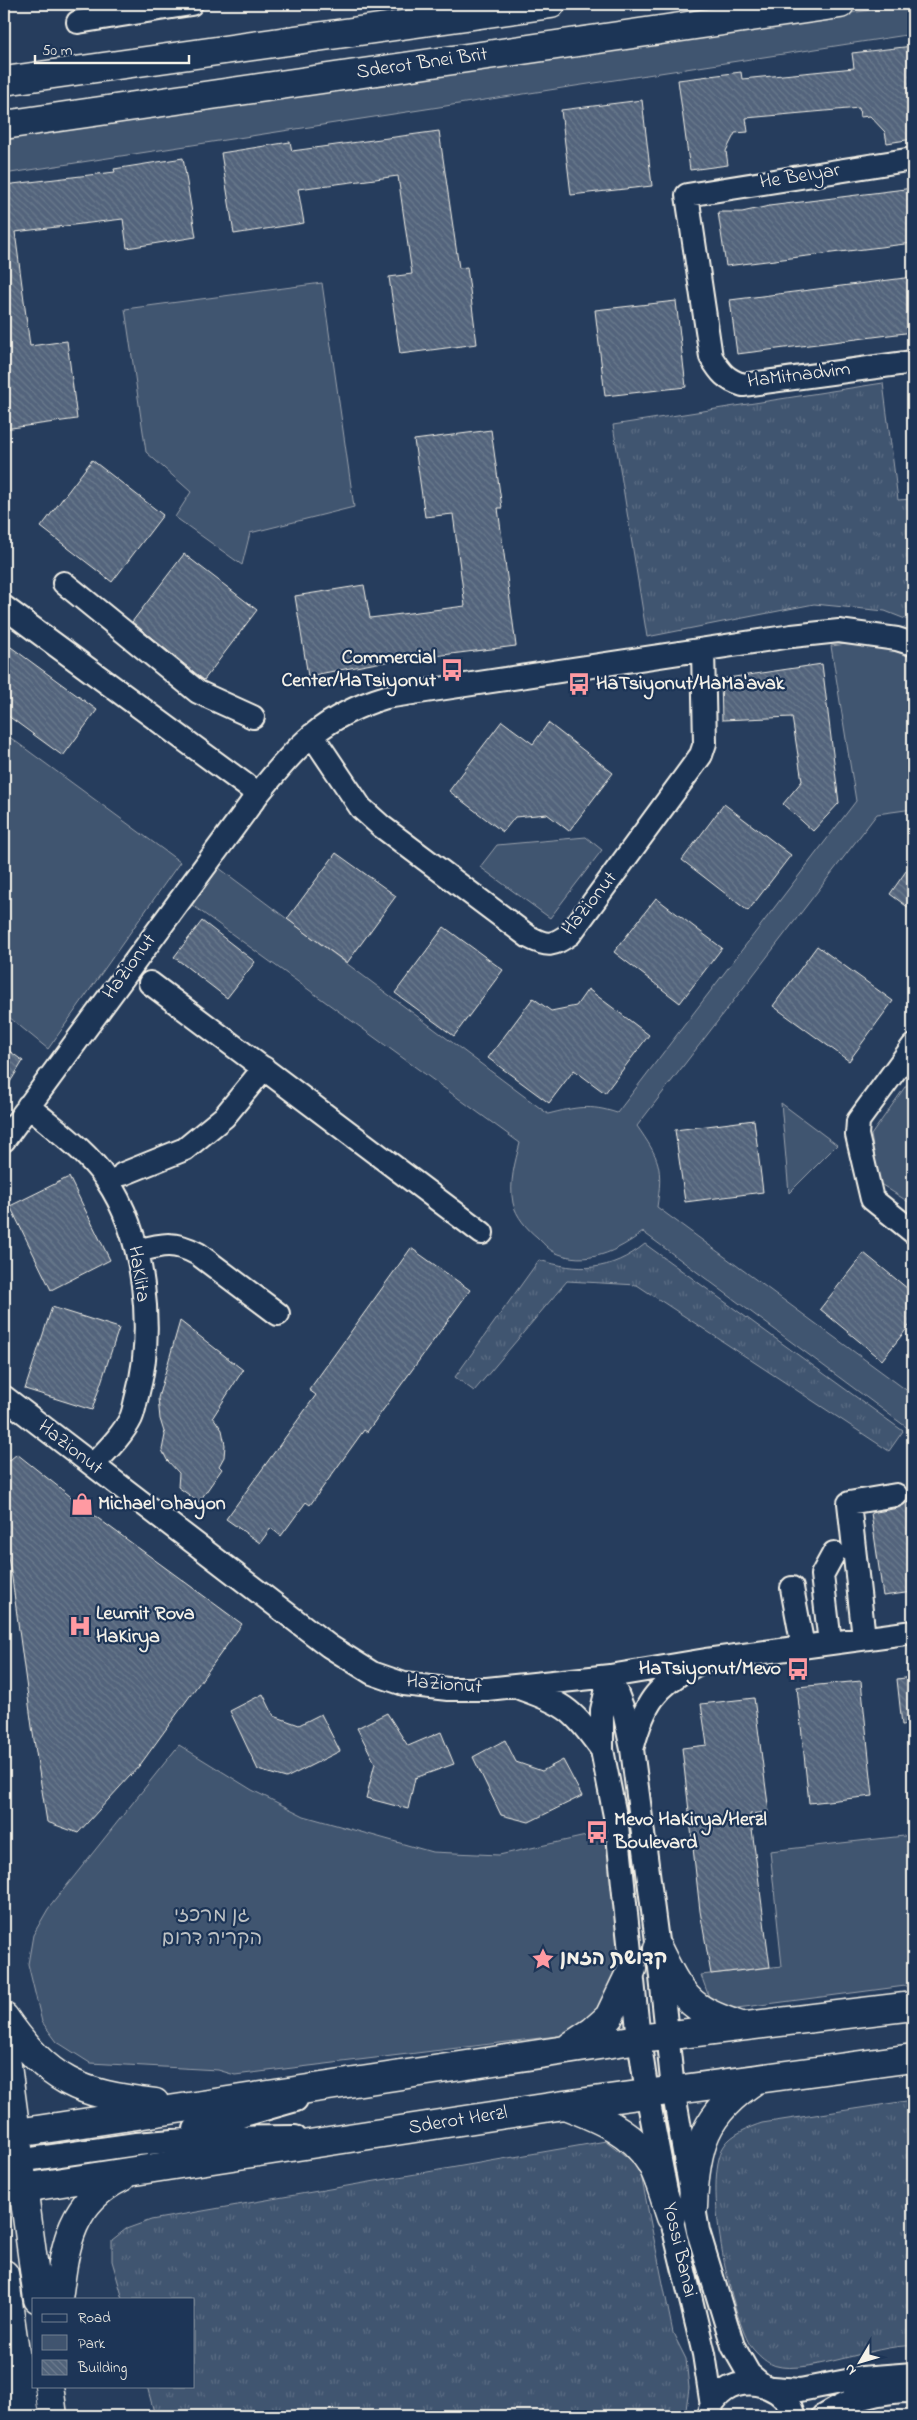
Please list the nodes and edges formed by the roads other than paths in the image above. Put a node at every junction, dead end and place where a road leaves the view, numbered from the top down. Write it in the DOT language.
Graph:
graph roads {
  1 [pos="191,4"];
  2 [pos="551,4"];
  3 [pos="840,4"];
  4 [pos="78,22"];
  5 [pos="4,81"];
  6 [pos="4,125"];
  7 [pos="913,159"];
  8 [pos="687,195"];
  9 [pos="913,362"];
  10 [pos="64,583"];
  11 [pos="4,607"];
  12 [pos="913,644"];
  13 [pos="703,650"];
  14 [pos="253,717"];
  15 [pos="312,735"];
  16 [pos="258,794"];
  17 [pos="150,983"];
  18 [pos="913,1046"];
  19 [pos="264,1068"];
  20 [pos="28,1106"];
  21 [pos="4,1140"];
  22 [pos="123,1174"];
  23 [pos="913,1232"];
  24 [pos="482,1233"];
  25 [pos="137,1251"];
  26 [pos="278,1314"];
  27 [pos="4,1397"];
  28 [pos="93,1465"];
  29 [pos="896,1494"];
  30 [pos="834,1553"];
  31 [pos="792,1588"];
  32 [pos="913,1632"];
  33 [pos="864,1638"];
  34 [pos="830,1642"];
  35 [pos="803,1647"];
  36 [pos="706,1660"];
  37 [pos="610,1676"];
  38 [pos="514,1686"];
  39 [pos="632,1749"];
  40 [pos="602,1750"];
  41 [pos="658,1949"];
  42 [pos="632,1969"];
  43 [pos="913,2006"];
  44 [pos="4,2017"];
  45 [pos="742,2026"];
  46 [pos="668,2035"];
  47 [pos="639,2039"];
  48 [pos="4,2043"];
  49 [pos="566,2050"];
  50 [pos="913,2058"];
  51 [pos="759,2078"];
  52 [pos="347,2083"];
  53 [pos="660,2091"];
  54 [pos="564,2105"];
  55 [pos="189,2108"];
  56 [pos="11,2134"];
  57 [pos="351,2138"];
  58 [pos="136,2144"];
  59 [pos="12,2162"];
  60 [pos="132,2172"];
  61 [pos="14,2190"];
  62 [pos="682,2212"];
  63 [pos="4,2284"];
  64 [pos="38,2298"];
  65 [pos="58,2298"];
  66 [pos="913,2374"];
  67 [pos="766,2386"];
  68 [pos="49,2388"];
  69 [pos="913,2391"];
  70 [pos="710,2411"];
  71 [pos="24,2416"];
  72 [pos="53,2416"];
  73 [pos="794,2416"];
  74 [pos="823,2416"];
  1 -- 4 [label="street"];
  2 -- 5 [label="main road, Sderot Bnei Brit"];
  3 -- 6 [label="main road, Sderot Bnei Brit"];
  7 -- 8 [label="street, He BeIyar"];
  8 -- 9 [label="street, HaMitnadvim"];
  10 -- 14 [label="street"];
  11 -- 16 [label="street"];
  12 -- 13 [label="street, HaZionut"];
  13 -- 15 [label="street, HaZionut"];
  13 -- 15 [label="street, HaZionut"];
  15 -- 16 [label="street, HaZionut"];
  16 -- 20 [label="street, HaZionut"];
  17 -- 19 [label="street"];
  18 -- 23 [label="street"];
  19 -- 22 [label="street"];
  19 -- 24 [label="street"];
  20 -- 21 [label="street, HaZionut"];
  20 -- 25 [label="street, HaKlita"];
  25 -- 26 [label="street"];
  25 -- 28 [label="street, HaKlita"];
  27 -- 28 [label="street, HaZionut"];
  28 -- 38 [label="street, HaZionut"];
  29 -- 33 [label="street"];
  30 -- 34 [label="street"];
  31 -- 35 [label="street"];
  32 -- 33 [label="street, HaZionut"];
  33 -- 34 [label="street, HaZionut"];
  34 -- 35 [label="street, HaZionut"];
  35 -- 36 [label="street, HaZionut"];
  36 -- 37 [label="street, HaZionut"];
  36 -- 39 [label="street"];
  37 -- 38 [label="street, HaZionut"];
  37 -- 39 [label="street"];
  37 -- 40 [label="street"];
  38 -- 40 [label="street"];
  39 -- 41 [label="street"];
  40 -- 42 [label="street"];
  41 -- 45 [label="main road"];
  41 -- 46 [label="street"];
  42 -- 47 [label="street"];
  42 -- 49 [label="main road"];
  43 -- 45 [label="main road"];
  44 -- 55 [label="main road"];
  45 -- 46 [label="main road"];
  46 -- 47 [label="main road"];
  46 -- 53 [label="street"];
  47 -- 49 [label="main road"];
  47 -- 53 [label="street"];
  48 -- 56 [label="main road"];
  49 -- 52 [label="main road"];
  50 -- 51 [label="main road, Sderot Herzl"];
  51 -- 53 [label="main road, Sderot Herzl"];
  51 -- 62 [label="main road"];
  52 -- 55 [label="main road"];
  52 -- 58 [label="street"];
  53 -- 54 [label="main road, Sderot Herzl"];
  53 -- 62 [label="street, Yossi Banai"];
  54 -- 57 [label="main road, Sderot Herzl"];
  54 -- 62 [label="main road"];
  55 -- 56 [label="main road"];
  56 -- 59 [label="main road"];
  57 -- 58 [label="street"];
  57 -- 60 [label="main road, Sderot Herzl"];
  58 -- 59 [label="street"];
  59 -- 61 [label="main road"];
  60 -- 61 [label="main road, Sderot Herzl"];
  60 -- 65 [label="main road"];
  61 -- 64 [label="main road"];
  62 -- 67 [label="street, Yossi Banai"];
  62 -- 70 [label="street, Yossi Banai"];
  63 -- 71 [label="main road"];
  66 -- 67 [label="street"];
  67 -- 70 [label="street"];
  67 -- 73 [label="street, Yossi Banai"];
  68 -- 72 [label="main road"];
  69 -- 74 [label="street"];
}
